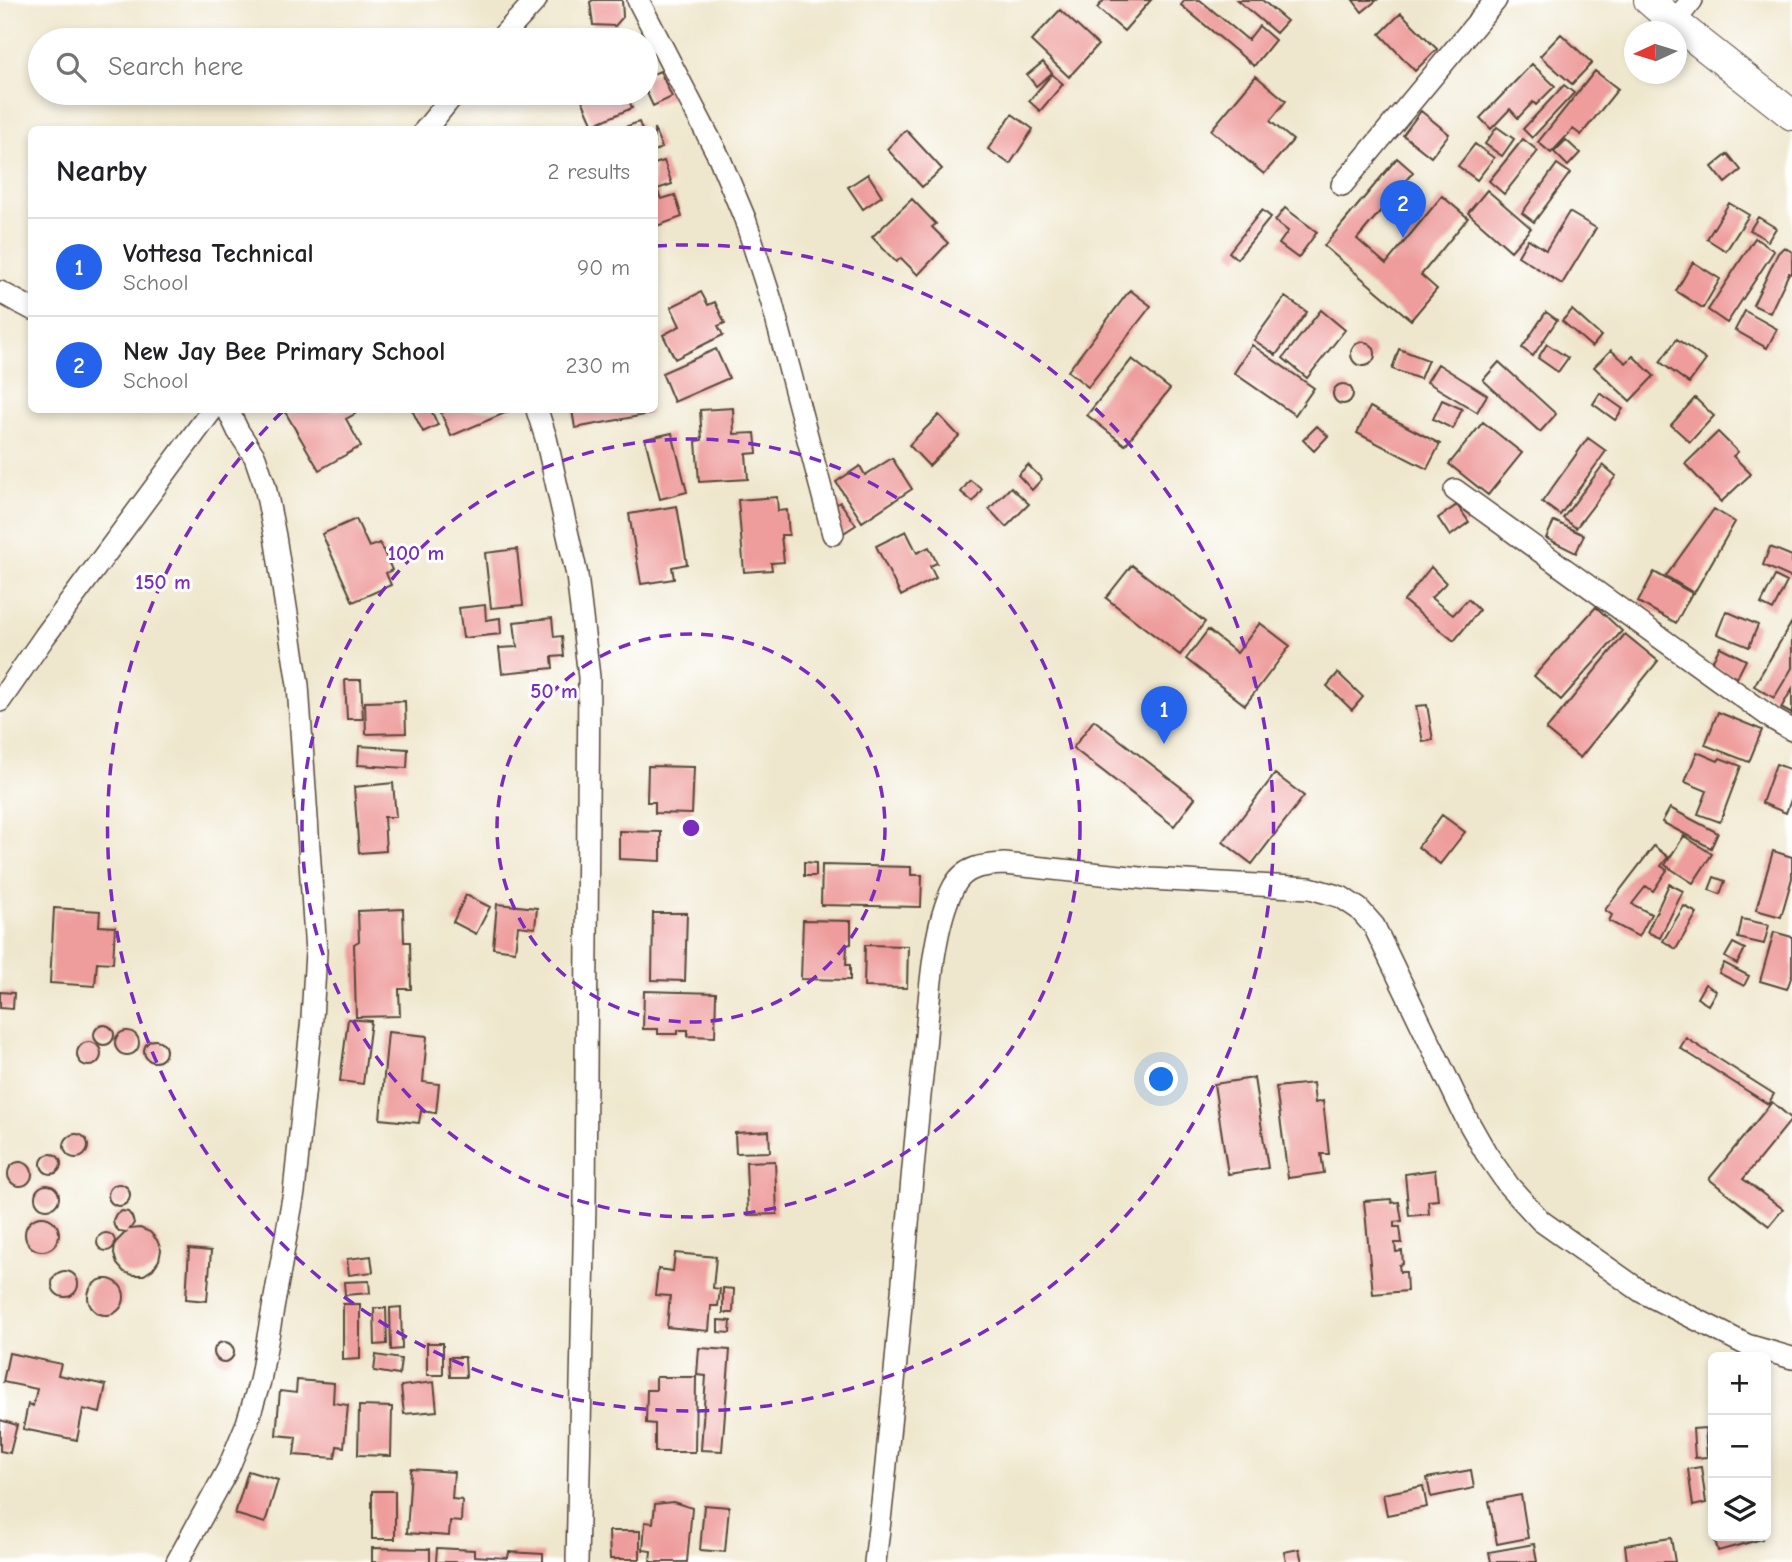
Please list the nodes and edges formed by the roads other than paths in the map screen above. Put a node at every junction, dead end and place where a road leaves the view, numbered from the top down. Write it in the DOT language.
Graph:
graph roads {
  1 [pos="536,0"];
  2 [pos="638,0"];
  3 [pos="1496,0"];
  4 [pos="1649,0"];
  5 [pos="1683,11"];
  6 [pos="510,28"];
  7 [pos="652,28"];
  8 [pos="658,39"];
  9 [pos="446,105"];
  10 [pos="1792,115"];
  11 [pos="431,126"];
  12 [pos="1342,185"];
  13 [pos="0,292"];
  14 [pos="28,307"];
  15 [pos="210,413"];
  16 [pos="229,413"];
  17 [pos="538,413"];
  18 [pos="1455,489"];
  19 [pos="833,534"];
  20 [pos="0,701"];
  21 [pos="1792,730"];
  22 [pos="1792,1359"];
  23 [pos="177,1562"];
  24 [pos="577,1562"];
  25 [pos="875,1562"];
  1 -- 6 [label="street"];
  2 -- 7 [label="street"];
  3 -- 12 [label="street"];
  4 -- 5 [label="main road"];
  5 -- 10 [label="main road"];
  8 -- 19 [label="street"];
  9 -- 11 [label="street"];
  13 -- 14 [label="street"];
  15 -- 20 [label="street"];
  16 -- 23 [label="street"];
  17 -- 24 [label="street"];
  18 -- 21 [label="street"];
  22 -- 25 [label="street"];
}
